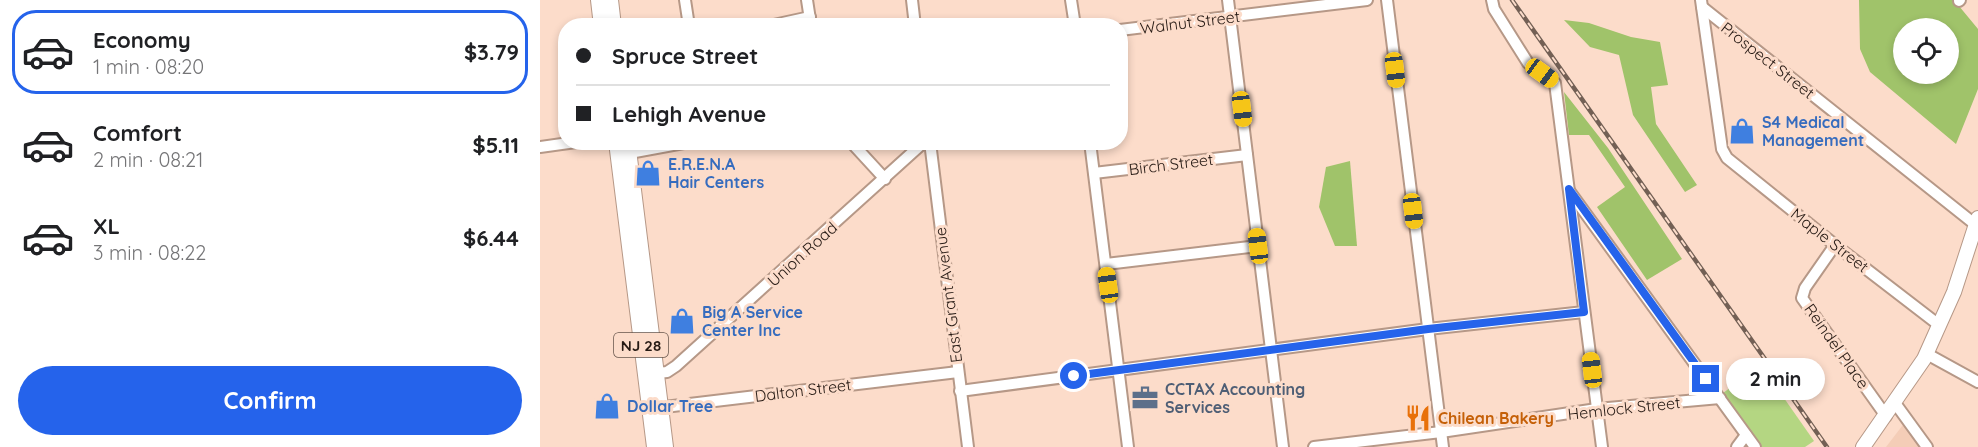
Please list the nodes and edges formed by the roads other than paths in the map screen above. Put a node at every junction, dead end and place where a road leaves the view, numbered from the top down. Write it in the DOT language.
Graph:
graph roads {
  1 [pos="598,0"];
  2 [pos="610,0"];
  3 [pos="685,0"];
  4 [pos="807,0"];
  5 [pos="912,0"];
  6 [pos="1071,0"];
  7 [pos="1228,0"];
  8 [pos="1367,0"];
  9 [pos="1387,0"];
  10 [pos="1492,0"];
  11 [pos="1701,3"];
  12 [pos="1230,17"];
  13 [pos="601,18"];
  14 [pos="613,18"];
  15 [pos="687,18"];
  16 [pos="810,18"];
  17 [pos="914,18"];
  18 [pos="1074,18"];
  19 [pos="1128,29"];
  20 [pos="558,144"];
  21 [pos="540,147"];
  22 [pos="623,150"];
  23 [pos="858,150"];
  24 [pos="916,150"];
  25 [pos="931,150"];
  26 [pos="1091,150"];
  27 [pos="1247,155"];
  28 [pos="1094,173"];
  29 [pos="885,179"];
  30 [pos="1569,189"];
  31 [pos="1977,221"];
  32 [pos="1835,245"];
  33 [pos="1258,246"];
  34 [pos="1973,247"];
  35 [pos="1106,264"];
  36 [pos="1584,312"];
  37 [pos="1939,325"];
  38 [pos="1428,329"];
  39 [pos="1271,350"];
  40 [pos="1927,354"];
  41 [pos="1119,370"];
  42 [pos="958,372"];
  43 [pos="651,373"];
  44 [pos="1978,382"];
  45 [pos="960,391"];
  46 [pos="1720,398"];
  47 [pos="1895,403"];
  48 [pos="655,408"];
  49 [pos="1597,409"];
  50 [pos="1886,416"];
  51 [pos="1441,432"];
  52 [pos="1746,435"];
  53 [pos="654,447"];
  54 [pos="666,447"];
  55 [pos="968,447"];
  56 [pos="1128,447"];
  57 [pos="1284,447"];
  58 [pos="1314,447"];
  59 [pos="1443,447"];
  60 [pos="1602,447"];
  61 [pos="1737,447"];
  62 [pos="1755,447"];
  63 [pos="1863,447"];
  64 [pos="1927,447"];
  1 -- 13 [label="main road"];
  2 -- 14 [label="main road"];
  3 -- 15 [label="street"];
  4 -- 16 [label="street"];
  5 -- 17 [label="street"];
  6 -- 18 [label="street"];
  7 -- 12 [label="street"];
  8 -- 12 [label="street, Walnut Street"];
  9 -- 38 [label="street"];
  10 -- 30 [label="street"];
  11 -- 31 [label="street, Prospect Street"];
  11 -- 32 [label="street, Maple Street"];
  12 -- 19 [label="street, Walnut Street"];
  12 -- 27 [label="street"];
  20 -- 21 [label="street"];
  22 -- 43 [label="main road, NJ 28"];
  23 -- 29 [label="street"];
  24 -- 29 [label="street, Union Road"];
  25 -- 42 [label="street, East Grant Avenue"];
  26 -- 28 [label="street"];
  27 -- 28 [label="street, Birch Street"];
  27 -- 33 [label="street"];
  28 -- 35 [label="street"];
  29 -- 43 [label="street, Union Road"];
  30 -- 36 [label="street"];
  30 -- 46 [label="street"];
  31 -- 34 [label="main road"];
  32 -- 37 [label="street, Maple Street"];
  32 -- 50 [label="street, Reindel Place"];
  33 -- 35 [label="street"];
  33 -- 39 [label="street"];
  34 -- 37 [label="main road"];
  35 -- 41 [label="street"];
  36 -- 38 [label="street"];
  36 -- 49 [label="street"];
  37 -- 40 [label="main road"];
  38 -- 39 [label="street"];
  38 -- 51 [label="street"];
  39 -- 41 [label="street"];
  39 -- 57 [label="street"];
  40 -- 44 [label="street"];
  40 -- 47 [label="main road"];
  41 -- 45 [label="street"];
  41 -- 56 [label="street"];
  42 -- 45 [label="street, East Grant Avenue"];
  42 -- 48 [label="street, Dalton Street"];
  43 -- 48 [label="main road, NJ 28"];
  45 -- 55 [label="street, East Grant Avenue"];
  46 -- 49 [label="street, Hemlock Street"];
  46 -- 52 [label="street"];
  47 -- 50 [label="main road"];
  47 -- 64 [label="street"];
  48 -- 53 [label="main road, NJ 28"];
  48 -- 54 [label="main road, NJ 28"];
  49 -- 51 [label="street, Hemlock Street"];
  49 -- 60 [label="street"];
  50 -- 63 [label="main road"];
  51 -- 58 [label="street, Hemlock Street"];
  51 -- 59 [label="street"];
  52 -- 61 [label="street"];
  52 -- 62 [label="street"];
}
